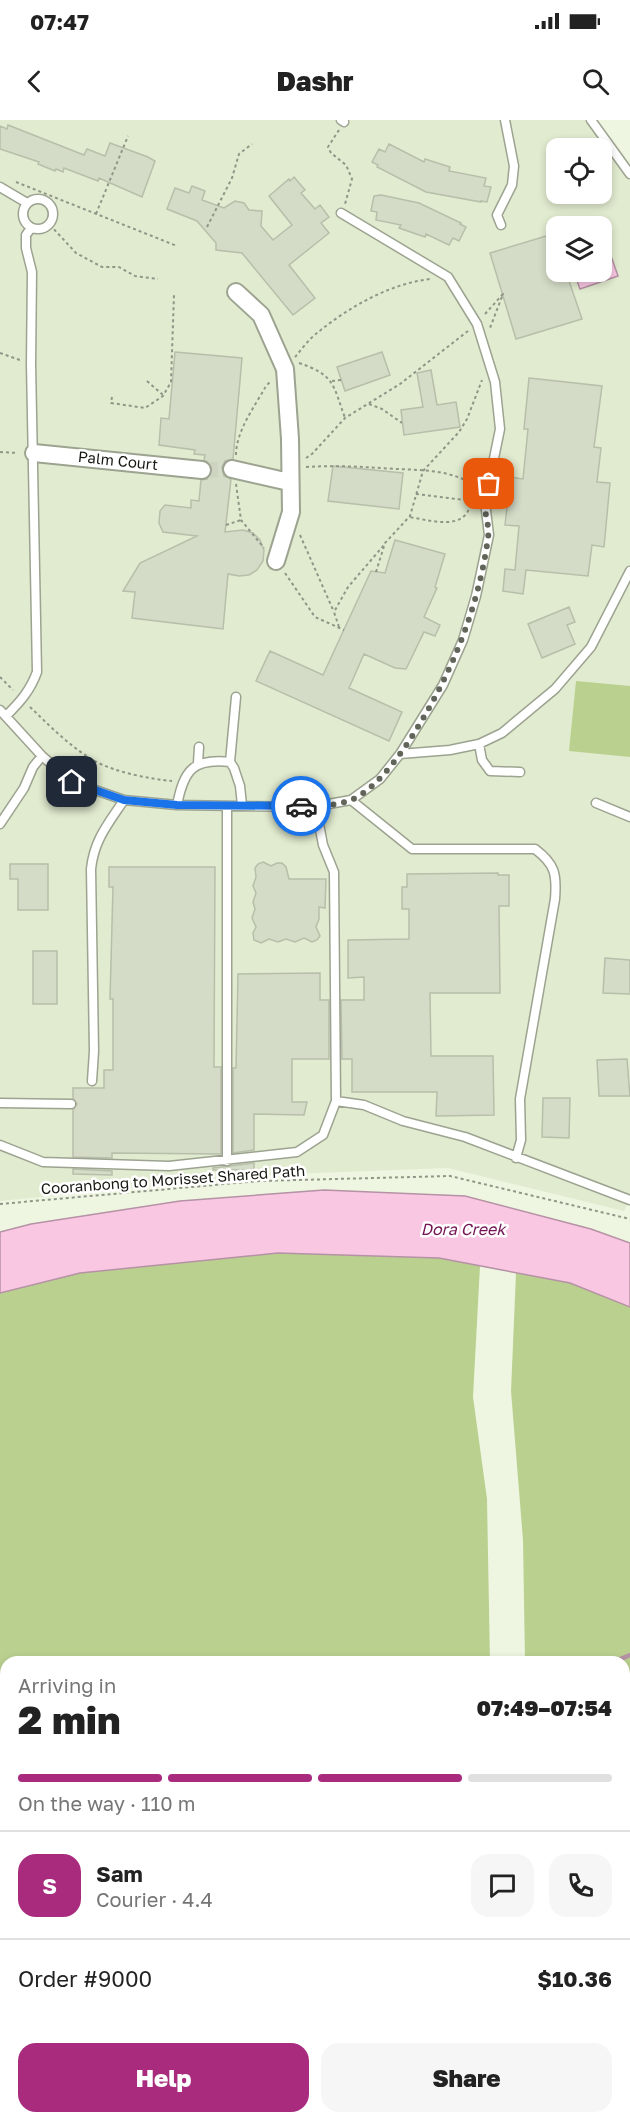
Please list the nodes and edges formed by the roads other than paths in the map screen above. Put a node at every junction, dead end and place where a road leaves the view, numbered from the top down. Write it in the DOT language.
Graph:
graph roads {
  1 [pos="506,120"];
  2 [pos="591,120"];
  3 [pos="630,174"];
  4 [pos="0,187"];
  5 [pos="27,203"];
  6 [pos="341,213"];
  7 [pos="501,225"];
  8 [pos="31,228"];
  9 [pos="236,292"];
  10 [pos="34,453"];
  11 [pos="233,469"];
  12 [pos="202,470"];
  13 [pos="290,475"];
  14 [pos="276,561"];
  15 [pos="630,571"];
  16 [pos="236,697"];
  17 [pos="3,713"];
  18 [pos="479,744"];
  19 [pos="199,747"];
  20 [pos="400,754"];
  21 [pos="42,756"];
  22 [pos="230,762"];
  23 [pos="198,763"];
  24 [pos="520,772"];
  25 [pos="124,800"];
  26 [pos="351,800"];
  27 [pos="596,803"];
  28 [pos="177,805"];
  29 [pos="227,806"];
  30 [pos="242,806"];
  31 [pos="312,807"];
  32 [pos="630,817"];
  33 [pos="0,824"];
  34 [pos="92,1081"];
  35 [pos="336,1101"];
  36 [pos="0,1103"];
  37 [pos="71,1104"];
  38 [pos="0,1145"];
  39 [pos="516,1158"];
  40 [pos="227,1161"];
  41 [pos="630,1200"];
  1 -- 7 [label="lane"];
  2 -- 3 [label="lane"];
  4 -- 5 [label="lane"];
  5 -- 8 [label="lane"];
  5 -- 8 [label="lane"];
  6 -- 20 [label="lane"];
  8 -- 10 [label="lane"];
  9 -- 13 [label="street"];
  10 -- 12 [label="street, Palm Court"];
  10 -- 17 [label="lane"];
  11 -- 13 [label="street"];
  13 -- 14 [label="street"];
  15 -- 18 [label="lane"];
  16 -- 22 [label="lane"];
  17 -- 21 [label="lane"];
  18 -- 20 [label="lane"];
  18 -- 24 [label="lane"];
  19 -- 23 [label="lane"];
  20 -- 26 [label="lane"];
  21 -- 25 [label="lane"];
  21 -- 33 [label="lane"];
  22 -- 23 [label="lane"];
  22 -- 30 [label="lane"];
  23 -- 28 [label="lane"];
  25 -- 28 [label="lane"];
  25 -- 34 [label="lane"];
  26 -- 31 [label="lane"];
  26 -- 39 [label="lane"];
  27 -- 32 [label="lane"];
  28 -- 29 [label="lane"];
  29 -- 30 [label="lane"];
  29 -- 40 [label="lane"];
  30 -- 31 [label="lane"];
  31 -- 35 [label="lane"];
  35 -- 39 [label="lane"];
  35 -- 40 [label="lane"];
  36 -- 37 [label="lane"];
  38 -- 40 [label="lane"];
  39 -- 41 [label="lane"];
}
